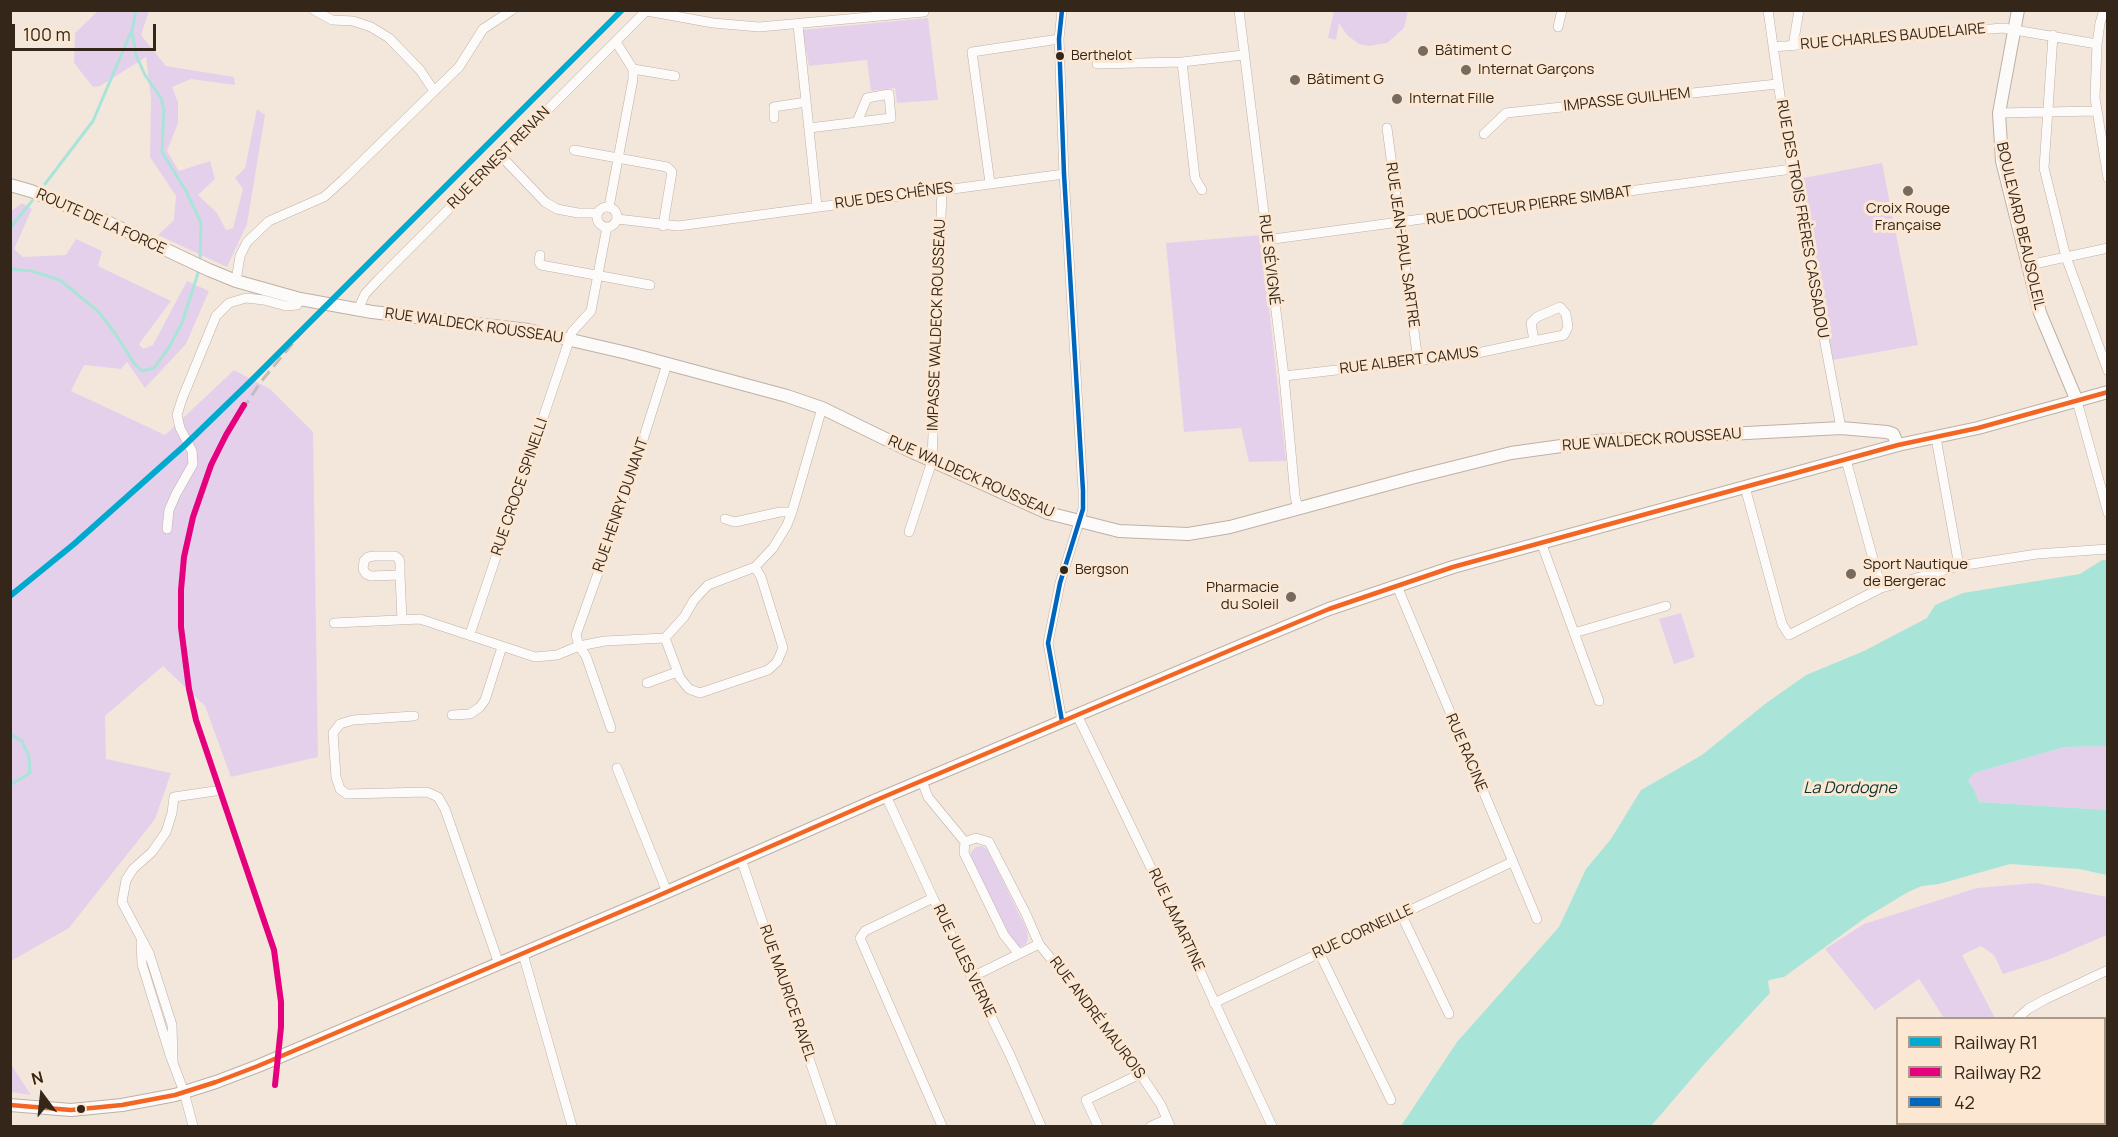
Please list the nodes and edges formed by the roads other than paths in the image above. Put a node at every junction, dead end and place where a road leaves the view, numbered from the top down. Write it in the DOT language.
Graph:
graph roads {
  1 [pos="314,10"];
  2 [pos="512,10"];
  3 [pos="647,10"];
  4 [pos="1062,10"];
  5 [pos="1239,10"];
  6 [pos="1562,10"];
  7 [pos="1768,10"];
  8 [pos="1799,10"];
  9 [pos="2018,10"];
  10 [pos="2104,10"];
  11 [pos="924,12"];
  12 [pos="798,25"];
  13 [pos="1557,27"];
  14 [pos="2014,29"];
  15 [pos="2054,36"];
  16 [pos="1059,39"];
  17 [pos="615,42"];
  18 [pos="2097,44"];
  19 [pos="1793,46"];
  20 [pos="1773,47"];
  21 [pos="1243,55"];
  22 [pos="1182,62"];
  23 [pos="1097,64"];
  24 [pos="633,69"];
  25 [pos="675,76"];
  26 [pos="1777,84"];
  27 [pos="434,91"];
  28 [pos="806,102"];
  29 [pos="2096,111"];
  30 [pos="1999,112"];
  31 [pos="2048,112"];
  32 [pos="774,118"];
  33 [pos="857,122"];
  34 [pos="808,128"];
  35 [pos="1387,128"];
  36 [pos="1484,134"];
  37 [pos="574,150"];
  38 [pos="501,156"];
  39 [pos="618,158"];
  40 [pos="1792,169"];
  41 [pos="1064,174"];
  42 [pos="2108,178"];
  43 [pos="990,183"];
  44 [pos="10,185"];
  45 [pos="942,189"];
  46 [pos="1202,190"];
  47 [pos="817,206"];
  48 [pos="609,207"];
  49 [pos="598,213"];
  50 [pos="617,219"];
  51 [pos="1399,224"];
  52 [pos="663,226"];
  53 [pos="607,227"];
  54 [pos="1266,240"];
  55 [pos="2108,248"];
  56 [pos="540,255"];
  57 [pos="2066,257"];
  58 [pos="2029,266"];
  59 [pos="598,275"];
  60 [pos="236,281"];
  61 [pos="650,285"];
  62 [pos="300,299"];
  63 [pos="358,310"];
  64 [pos="571,339"];
  65 [pos="1534,341"];
  66 [pos="1418,361"];
  67 [pos="667,364"];
  68 [pos="2108,371"];
  69 [pos="1284,376"];
  70 [pos="2108,392"];
  71 [pos="2077,401"];
  72 [pos="822,408"];
  73 [pos="1841,428"];
  74 [pos="1936,438"];
  75 [pos="1898,445"];
  76 [pos="1846,460"];
  77 [pos="932,461"];
  78 [pos="1745,487"];
  79 [pos="1298,509"];
  80 [pos="792,512"];
  81 [pos="2108,513"];
  82 [pos="725,519"];
  83 [pos="1078,522"];
  84 [pos="167,529"];
  85 [pos="909,532"];
  86 [pos="1541,542"];
  87 [pos="2108,549"];
  88 [pos="1959,566"];
  89 [pos="755,567"];
  90 [pos="400,575"];
  91 [pos="1396,586"];
  92 [pos="1881,588"];
  93 [pos="1666,606"];
  94 [pos="402,620"];
  95 [pos="334,623"];
  96 [pos="1574,633"];
  97 [pos="470,634"];
  98 [pos="665,638"];
  99 [pos="579,646"];
  100 [pos="502,647"];
  101 [pos="677,672"];
  102 [pos="647,683"];
  103 [pos="1599,701"];
  104 [pos="452,715"];
  105 [pos="1077,715"];
  106 [pos="414,716"];
  107 [pos="1062,722"];
  108 [pos="611,728"];
  109 [pos="617,768"];
  110 [pos="922,781"];
  111 [pos="215,791"];
  112 [pos="886,796"];
  113 [pos="965,842"];
  114 [pos="741,859"];
  115 [pos="1512,862"];
  116 [pos="667,892"];
  117 [pos="933,898"];
  118 [pos="1401,914"];
  119 [pos="1537,919"];
  120 [pos="1039,944"];
  121 [pos="1319,952"];
  122 [pos="523,954"];
  123 [pos="1019,954"];
  124 [pos="499,963"];
  125 [pos="2108,970"];
  126 [pos="972,977"];
  127 [pos="1214,1003"];
  128 [pos="1449,1014"];
  129 [pos="2019,1017"];
  130 [pos="1140,1074"];
  131 [pos="184,1092"];
  132 [pos="1391,1100"];
  133 [pos="10,1105"];
  134 [pos="1169,1123"];
  135 [pos="193,1126"];
  136 [pos="572,1126"];
  137 [pos="832,1126"];
  138 [pos="942,1126"];
  139 [pos="1041,1126"];
  140 [pos="1098,1126"];
  141 [pos="1151,1126"];
  142 [pos="1272,1126"];
  1 -- 27 [label="street"];
  2 -- 27 [label="street"];
  3 -- 12 [label="street"];
  3 -- 17 [label="street, RUE ERNEST RENAN"];
  4 -- 16 [label="street"];
  5 -- 21 [label="street, RUE SÉVIGNÉ"];
  6 -- 13 [label="street"];
  7 -- 20 [label="street, RUE DES TROIS FRÈRES CASSADOU"];
  8 -- 19 [label="street"];
  9 -- 14 [label="main road, BOULEVARD BEAUSOLEIL"];
  10 -- 18 [label="street"];
  11 -- 12 [label="street"];
  12 -- 28 [label="street"];
  14 -- 15 [label="street, RUE CHARLES BAUDELAIRE"];
  14 -- 19 [label="street, RUE CHARLES BAUDELAIRE"];
  14 -- 30 [label="main road, BOULEVARD BEAUSOLEIL"];
  15 -- 18 [label="street, RUE CHARLES BAUDELAIRE"];
  15 -- 31 [label="street"];
  16 -- 41 [label="street"];
  16 -- 43 [label="street"];
  17 -- 24 [label="street"];
  17 -- 38 [label="street, RUE ERNEST RENAN"];
  18 -- 29 [label="street"];
  19 -- 20 [label="street, RUE CHARLES BAUDELAIRE"];
  20 -- 26 [label="street, RUE DES TROIS FRÈRES CASSADOU"];
  21 -- 22 [label="street"];
  21 -- 54 [label="street, RUE SÉVIGNÉ"];
  22 -- 23 [label="street"];
  22 -- 46 [label="street"];
  24 -- 25 [label="street"];
  24 -- 39 [label="street"];
  26 -- 36 [label="street, IMPASSE GUILHEM"];
  26 -- 40 [label="street, RUE DES TROIS FRÈRES CASSADOU"];
  27 -- 60 [label="street"];
  28 -- 32 [label="street"];
  28 -- 34 [label="street"];
  29 -- 31 [label="street"];
  29 -- 42 [label="street"];
  30 -- 31 [label="street"];
  30 -- 58 [label="main road, BOULEVARD BEAUSOLEIL"];
  31 -- 57 [label="street"];
  33 -- 34 [label="street"];
  34 -- 47 [label="street"];
  35 -- 51 [label="street, RUE JEAN-PAUL SARTRE"];
  37 -- 39 [label="street"];
  38 -- 49 [label="street"];
  38 -- 63 [label="street, RUE ERNEST RENAN"];
  39 -- 48 [label="street"];
  39 -- 52 [label="street"];
  40 -- 51 [label="street, RUE DOCTEUR PIERRE SIMBAT"];
  40 -- 73 [label="street, RUE DES TROIS FRÈRES CASSADOU"];
  41 -- 43 [label="street, RUE DES CHÊNES"];
  41 -- 83 [label="street"];
  43 -- 45 [label="street, RUE DES CHÊNES"];
  44 -- 60 [label="main road, ROUTE DE LA FORCE"];
  45 -- 47 [label="street, RUE DES CHÊNES"];
  45 -- 77 [label="street, IMPASSE WALDECK ROUSSEAU"];
  47 -- 52 [label="street, RUE DES CHÊNES"];
  48 -- 49 [label="street"];
  48 -- 50 [label="street"];
  49 -- 53 [label="street"];
  50 -- 52 [label="street, RUE DES CHÊNES"];
  50 -- 53 [label="street"];
  51 -- 54 [label="street, RUE DOCTEUR PIERRE SIMBAT"];
  51 -- 66 [label="street, RUE JEAN-PAUL SARTRE"];
  53 -- 59 [label="street, RUE CROCE SPINELLI"];
  54 -- 69 [label="street, RUE SÉVIGNÉ"];
  55 -- 57 [label="street"];
  56 -- 59 [label="street"];
  57 -- 58 [label="street"];
  57 -- 68 [label="street"];
  58 -- 71 [label="main road, BOULEVARD BEAUSOLEIL"];
  59 -- 61 [label="street"];
  59 -- 64 [label="street, RUE CROCE SPINELLI"];
  60 -- 62 [label="main road, ROUTE DE LA FORCE"];
  62 -- 63 [label="main road, RUE WALDECK ROUSSEAU"];
  62 -- 84 [label="street"];
  63 -- 64 [label="main road, RUE WALDECK ROUSSEAU"];
  64 -- 67 [label="main road, RUE WALDECK ROUSSEAU"];
  64 -- 97 [label="street, RUE CROCE SPINELLI"];
  65 -- 65 [label="street, RUE ALBERT CAMUS"];
  65 -- 66 [label="street, RUE ALBERT CAMUS"];
  66 -- 69 [label="street, RUE ALBERT CAMUS"];
  67 -- 72 [label="main road, RUE WALDECK ROUSSEAU"];
  67 -- 99 [label="street, RUE HENRY DUNANT"];
  69 -- 79 [label="street, RUE SÉVIGNÉ"];
  70 -- 71 [label="main road"];
  71 -- 74 [label="main road"];
  71 -- 81 [label="street"];
  72 -- 77 [label="main road, RUE WALDECK ROUSSEAU"];
  72 -- 80 [label="street"];
  73 -- 75 [label="main road, RUE WALDECK ROUSSEAU"];
  73 -- 79 [label="main road, RUE WALDECK ROUSSEAU"];
  74 -- 75 [label="main road"];
  74 -- 88 [label="street"];
  75 -- 76 [label="main road"];
  76 -- 78 [label="main road"];
  76 -- 92 [label="street"];
  77 -- 83 [label="main road, RUE WALDECK ROUSSEAU"];
  77 -- 85 [label="street, IMPASSE WALDECK ROUSSEAU"];
  78 -- 86 [label="main road"];
  78 -- 92 [label="street"];
  79 -- 83 [label="main road, RUE WALDECK ROUSSEAU"];
  80 -- 82 [label="street"];
  80 -- 89 [label="street"];
  83 -- 107 [label="street"];
  86 -- 91 [label="main road"];
  86 -- 96 [label="street"];
  87 -- 88 [label="street"];
  88 -- 92 [label="street"];
  89 -- 98 [label="street"];
  89 -- 101 [label="street"];
  90 -- 94 [label="street"];
  91 -- 105 [label="main road"];
  91 -- 115 [label="street, RUE RACINE"];
  93 -- 96 [label="street"];
  94 -- 95 [label="street"];
  94 -- 97 [label="street"];
  96 -- 103 [label="street"];
  97 -- 100 [label="street"];
  98 -- 99 [label="street"];
  98 -- 101 [label="street"];
  99 -- 100 [label="street"];
  99 -- 108 [label="street"];
  100 -- 104 [label="street"];
  101 -- 102 [label="street"];
  105 -- 107 [label="main road"];
  105 -- 127 [label="street, RUE LAMARTINE"];
  106 -- 124 [label="street"];
  107 -- 110 [label="main road"];
  109 -- 116 [label="street"];
  110 -- 112 [label="main road"];
  110 -- 113 [label="street"];
  111 -- 131 [label="street"];
  112 -- 114 [label="main road"];
  112 -- 117 [label="street, RUE JULES VERNE"];
  113 -- 120 [label="street, RUE ANDRÉ MAUROIS"];
  113 -- 123 [label="street"];
  114 -- 116 [label="main road"];
  114 -- 137 [label="street, RUE MAURICE RAVEL"];
  115 -- 118 [label="street, RUE CORNEILLE"];
  115 -- 119 [label="street, RUE RACINE"];
  116 -- 122 [label="main road"];
  117 -- 126 [label="street, RUE JULES VERNE"];
  117 -- 138 [label="street"];
  118 -- 121 [label="street, RUE CORNEILLE"];
  118 -- 128 [label="street"];
  120 -- 123 [label="street, RUE ANDRÉ MAUROIS"];
  120 -- 130 [label="street, RUE ANDRÉ MAUROIS"];
  121 -- 127 [label="street, RUE CORNEILLE"];
  121 -- 132 [label="street"];
  122 -- 124 [label="main road"];
  122 -- 136 [label="street"];
  123 -- 126 [label="street, RUE ANDRÉ MAUROIS"];
  124 -- 131 [label="main road"];
  125 -- 129 [label="street"];
  126 -- 139 [label="street, RUE JULES VERNE"];
  127 -- 142 [label="street, RUE LAMARTINE"];
  130 -- 134 [label="street, RUE ANDRÉ MAUROIS"];
  130 -- 140 [label="street"];
  131 -- 133 [label="main road"];
  131 -- 135 [label="street"];
  134 -- 141 [label="street"];
}
